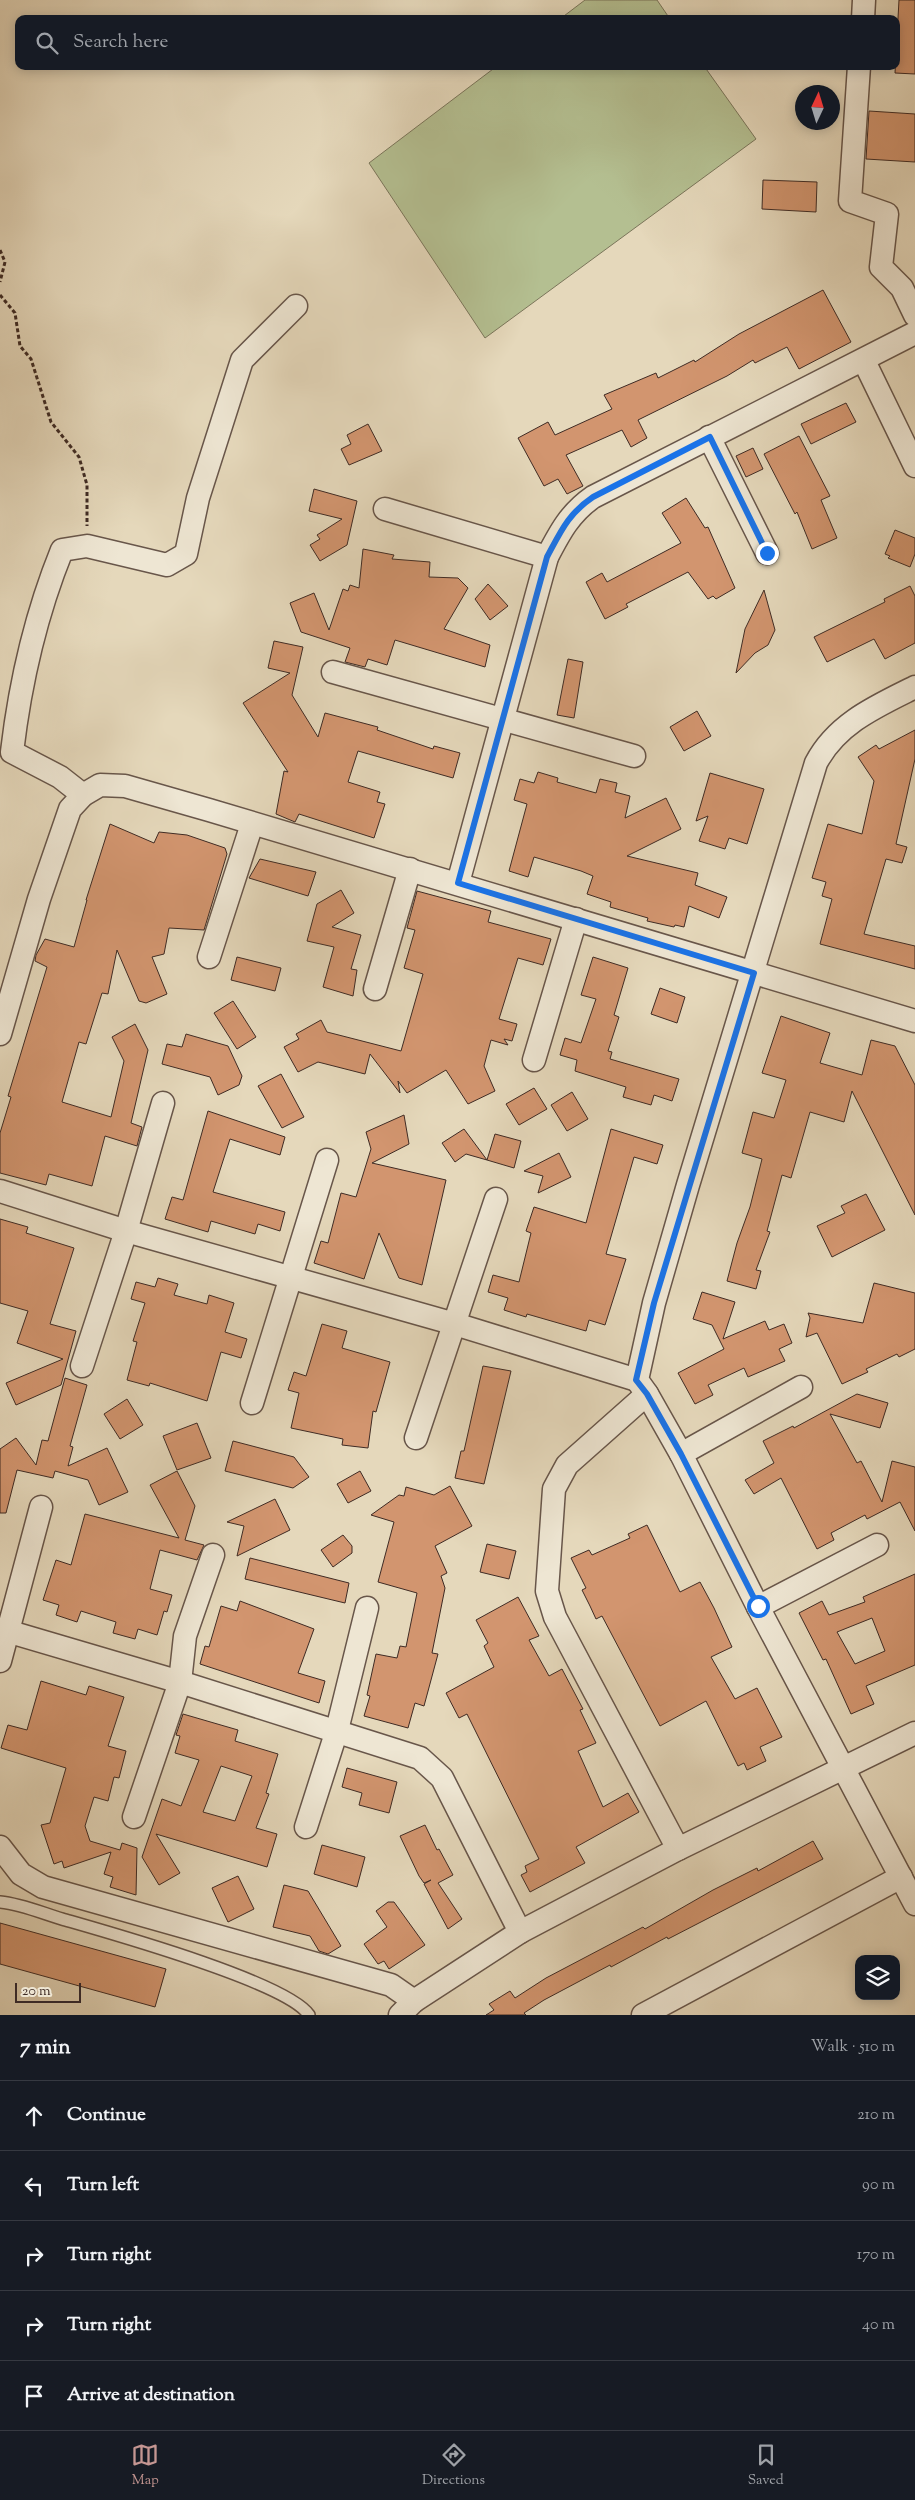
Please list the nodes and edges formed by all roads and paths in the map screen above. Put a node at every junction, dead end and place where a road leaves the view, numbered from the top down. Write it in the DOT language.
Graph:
graph roads {
  1 [pos="864,0"];
  2 [pos="863,15"];
  3 [pos="860,70"];
  4 [pos="0,250"];
  5 [pos="0,282"];
  6 [pos="0,295"];
  7 [pos="296,306"];
  8 [pos="915,315"];
  9 [pos="915,333"];
  10 [pos="864,361"];
  11 [pos="710,437"];
  12 [pos="915,466"];
  13 [pos="385,509"];
  14 [pos="87,546"];
  15 [pos="767,553"];
  16 [pos="547,557"];
  17 [pos="333,672"];
  18 [pos="915,687"];
  19 [pos="503,720"];
  20 [pos="634,756"];
  21 [pos="83,795"];
  22 [pos="252,824"];
  23 [pos="410,869"];
  24 [pos="458,883"];
  25 [pos="576,919"];
  26 [pos="209,957"];
  27 [pos="754,973"];
  28 [pos="375,989"];
  29 [pos="915,1020"];
  30 [pos="0,1034"];
  31 [pos="534,1060"];
  32 [pos="163,1103"];
  33 [pos="327,1160"];
  34 [pos="0,1191"];
  35 [pos="496,1199"];
  36 [pos="126,1231"];
  37 [pos="289,1276"];
  38 [pos="455,1324"];
  39 [pos="82,1366"];
  40 [pos="642,1387"];
  41 [pos="802,1387"];
  42 [pos="252,1403"];
  43 [pos="416,1438"];
  44 [pos="681,1454"];
  45 [pos="41,1507"];
  46 [pos="876,1545"];
  47 [pos="213,1554"];
  48 [pos="758,1606"];
  49 [pos="367,1608"];
  50 [pos="4,1631"];
  51 [pos="0,1661"];
  52 [pos="180,1682"];
  53 [pos="337,1730"];
  54 [pos="915,1733"];
  55 [pos="844,1768"];
  56 [pos="134,1817"];
  57 [pos="306,1827"];
  58 [pos="0,1847"];
  59 [pos="678,1849"];
  60 [pos="901,1877"];
  61 [pos="0,1902"];
  62 [pos="915,1904"];
  63 [pos="520,1932"];
  64 [pos="407,2008"];
  65 [pos="309,2015"];
  66 [pos="643,2015"];
  1 -- 2 [label="street"];
  3 -- 8 [label="street"];
  4 -- 5 [label="path"];
  6 -- 14 [label="path"];
  7 -- 14 [label="street"];
  9 -- 10 [label="street"];
  10 -- 11 [label="street"];
  10 -- 12 [label="street"];
  11 -- 15 [label="street"];
  11 -- 16 [label="street"];
  13 -- 16 [label="street"];
  14 -- 21 [label="street"];
  16 -- 19 [label="street"];
  17 -- 19 [label="street"];
  18 -- 27 [label="street"];
  19 -- 20 [label="street"];
  19 -- 24 [label="street"];
  21 -- 22 [label="street"];
  21 -- 30 [label="street"];
  22 -- 23 [label="street"];
  22 -- 26 [label="street"];
  23 -- 24 [label="street"];
  23 -- 28 [label="street"];
  24 -- 25 [label="street"];
  25 -- 27 [label="street"];
  25 -- 31 [label="street"];
  27 -- 29 [label="street"];
  27 -- 40 [label="street"];
  32 -- 36 [label="street"];
  33 -- 37 [label="street"];
  34 -- 36 [label="street"];
  35 -- 38 [label="street"];
  36 -- 37 [label="street"];
  36 -- 39 [label="street"];
  37 -- 38 [label="street"];
  37 -- 42 [label="street"];
  38 -- 40 [label="street"];
  38 -- 43 [label="street"];
  40 -- 44 [label="street"];
  40 -- 59 [label="street"];
  41 -- 44 [label="street"];
  44 -- 48 [label="street"];
  45 -- 50 [label="street"];
  46 -- 48 [label="street"];
  47 -- 52 [label="street"];
  48 -- 55 [label="street"];
  49 -- 53 [label="street"];
  50 -- 51 [label="street"];
  50 -- 52 [label="street"];
  52 -- 53 [label="street"];
  52 -- 56 [label="street"];
  53 -- 57 [label="street"];
  53 -- 63 [label="street"];
  54 -- 55 [label="street"];
  55 -- 59 [label="street"];
  55 -- 60 [label="street"];
  58 -- 64 [label="street"];
  59 -- 63 [label="street"];
  60 -- 62 [label="street"];
  60 -- 66 [label="street"];
  61 -- 65 [label="lane"];
  63 -- 64 [label="street"];
}
